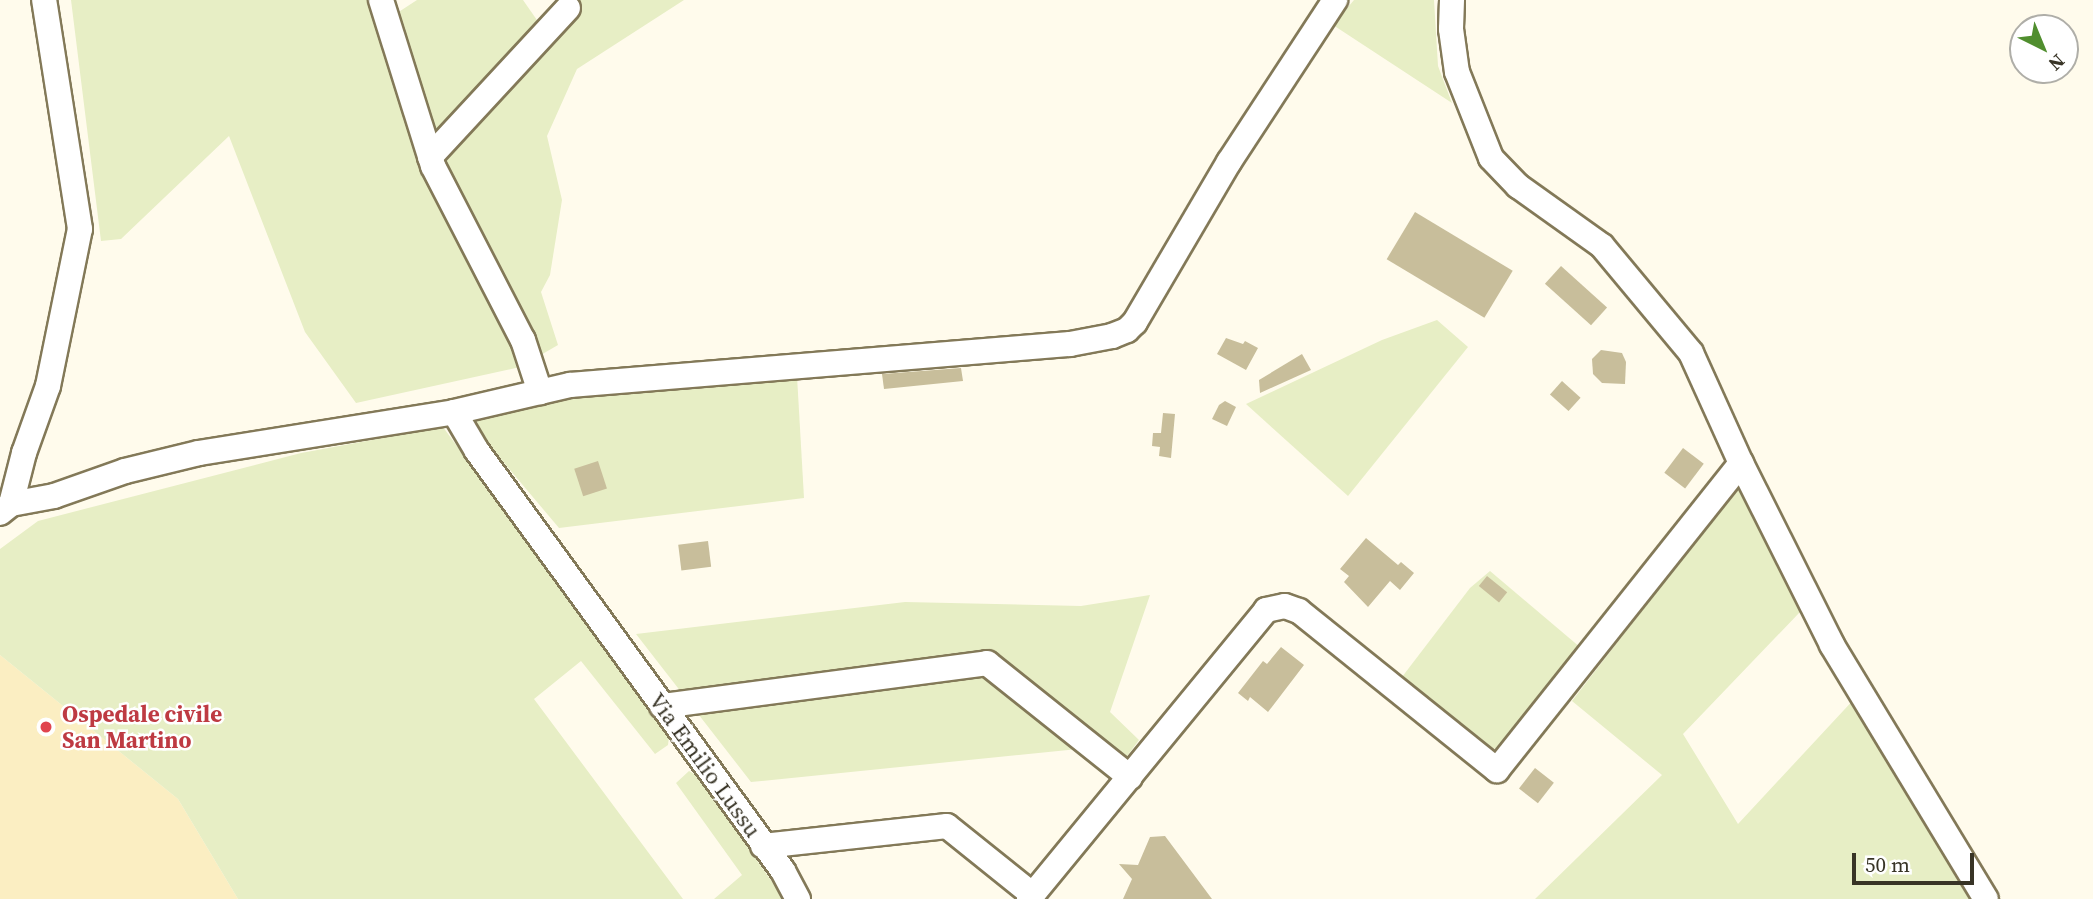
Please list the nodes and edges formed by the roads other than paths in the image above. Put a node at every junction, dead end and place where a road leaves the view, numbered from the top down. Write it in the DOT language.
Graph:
graph roads {
  1 [pos="44,0"];
  2 [pos="381,0"];
  3 [pos="1335,0"];
  4 [pos="1452,0"];
  5 [pos="568,8"];
  6 [pos="430,157"];
  7 [pos="540,392"];
  8 [pos="454,412"];
  9 [pos="1741,463"];
  10 [pos="6,508"];
  11 [pos="662,706"];
  12 [pos="1129,776"];
  13 [pos="763,846"];
  14 [pos="1031,897"];
  15 [pos="798,899"];
  16 [pos="1986,899"];
  1 -- 10 [label="street"];
  2 -- 6 [label="street"];
  3 -- 7 [label="street"];
  4 -- 9 [label="street"];
  5 -- 6 [label="street"];
  6 -- 7 [label="street"];
  7 -- 8 [label="street"];
  8 -- 10 [label="street"];
  8 -- 11 [label="street, Via Emilio Lussu"];
  9 -- 12 [label="street"];
  9 -- 16 [label="street"];
  11 -- 12 [label="street"];
  11 -- 13 [label="street, Via Emilio Lussu"];
  12 -- 14 [label="street"];
  13 -- 14 [label="street"];
  13 -- 15 [label="street, Via Emilio Lussu"];
}
